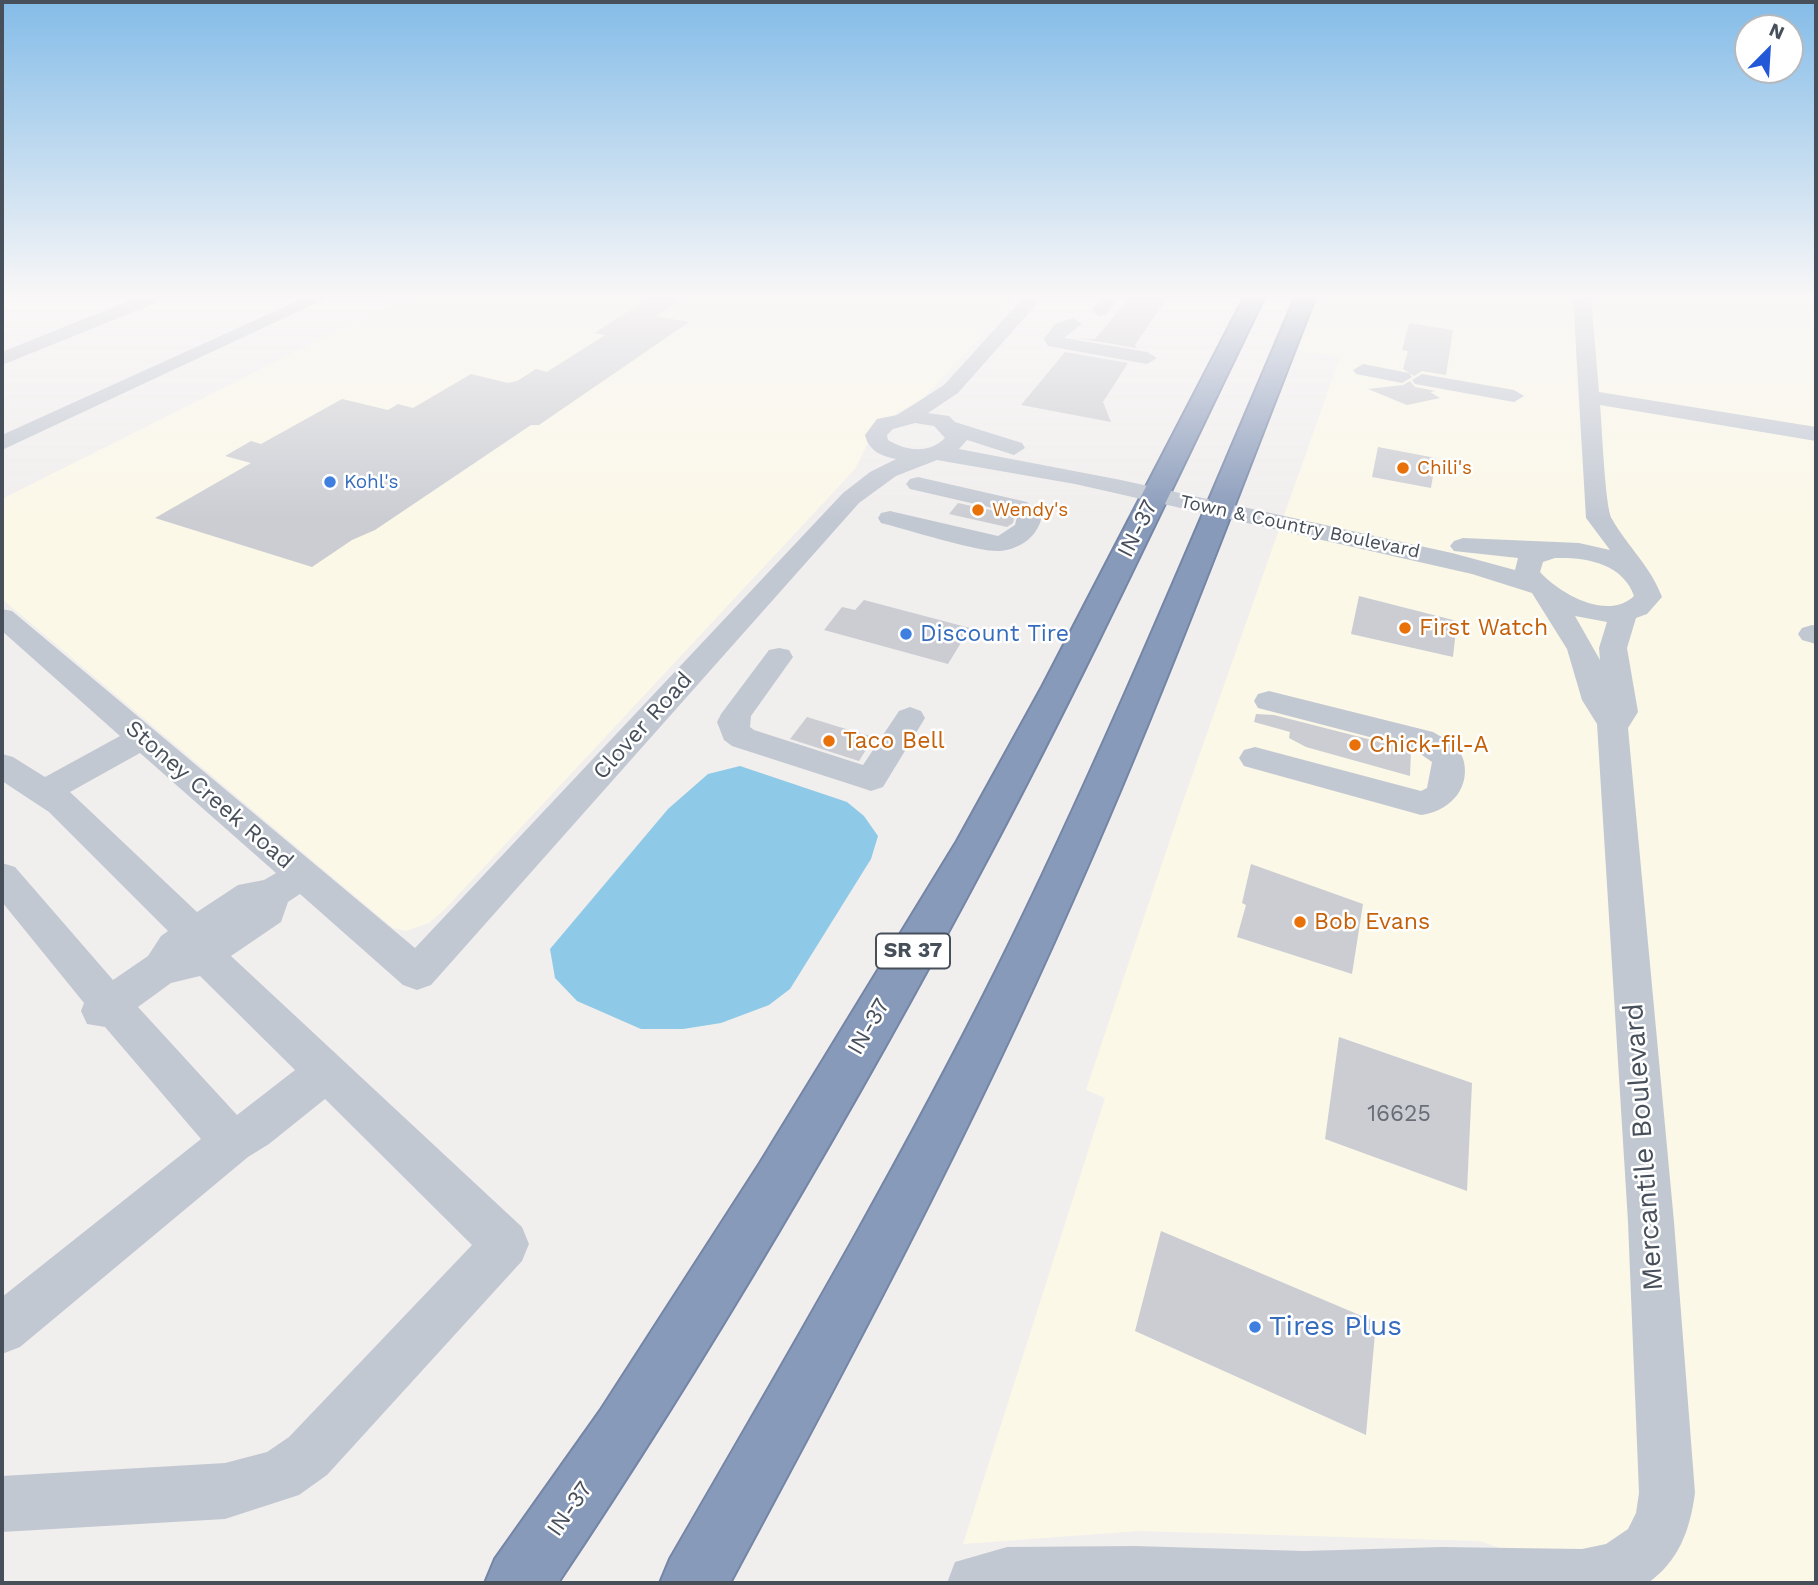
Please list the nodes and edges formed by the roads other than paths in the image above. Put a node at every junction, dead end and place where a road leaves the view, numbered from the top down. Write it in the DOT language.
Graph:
graph roads {
  1 [pos="157,372"];
  2 [pos="966,372"];
  3 [pos="1217,372"];
  4 [pos="1275,372"];
  5 [pos="1374,372"];
  6 [pos="1588,372"];
  7 [pos="951,389"];
  8 [pos="1514,396"];
  9 [pos="1590,397"];
  10 [pos="906,417"];
  11 [pos="950,426"];
  12 [pos="1816,434"];
  13 [pos="2,443"];
  14 [pos="878,443"];
  15 [pos="933,454"];
  16 [pos="869,480"];
  17 [pos="918,484"];
  18 [pos="1159,487"];
  19 [pos="1222,502"];
  20 [pos="890,518"];
  21 [pos="1598,518"];
  22 [pos="1554,550"];
  23 [pos="1630,570"];
  24 [pos="1541,589"];
  25 [pos="1624,613"];
  26 [pos="2,617"];
  27 [pos="779,657"];
  28 [pos="1269,701"];
  29 [pos="910,718"];
  30 [pos="1612,722"];
  31 [pos="142,738"];
  32 [pos="1255,758"];
  33 [pos="2,765"];
  34 [pos="44,792"];
  35 [pos="301,874"];
  36 [pos="2,877"];
  37 [pos="186,952"];
  38 [pos="416,973"];
  39 [pos="105,1008"];
  40 [pos="326,1072"];
  41 [pos="232,1142"];
  42 [pos="2,1329"];
  43 [pos="2,1504"];
  44 [pos="699,1574"];
  45 [pos="521,1580"];
  46 [pos="976,1583"];
  1 -- 13 [label="street"];
  2 -- 7 [label="street"];
  3 -- 18 [label="highway, IN-37 / SR 37"];
  4 -- 19 [label="highway"];
  5 -- 8 [label="street"];
  6 -- 9 [label="street"];
  7 -- 10 [label="street"];
  7 -- 11 [label="street"];
  9 -- 12 [label="street"];
  9 -- 21 [label="street"];
  10 -- 11 [label="street, Town & Country Boulevard"];
  10 -- 14 [label="street"];
  11 -- 15 [label="street"];
  11 -- 18 [label="street, Town & Country Boulevard"];
  14 -- 15 [label="street, Town & Country Boulevard"];
  14 -- 16 [label="street, Clover Road"];
  15 -- 16 [label="street, Clover Road"];
  15 -- 18 [label="street, Town & Country Boulevard"];
  16 -- 38 [label="street, Clover Road"];
  17 -- 20 [label="street"];
  18 -- 19 [label="street, Town & Country Boulevard"];
  18 -- 45 [label="highway, IN-37 / SR 37"];
  19 -- 22 [label="street, Town & Country Boulevard"];
  19 -- 24 [label="street, Town & Country Boulevard"];
  19 -- 44 [label="highway"];
  21 -- 22 [label="street"];
  21 -- 23 [label="street"];
  22 -- 23 [label="street, Town & Country Boulevard"];
  22 -- 24 [label="street"];
  23 -- 25 [label="street"];
  24 -- 25 [label="street, Town & Country Boulevard"];
  24 -- 30 [label="street, Mercantile Boulevard"];
  25 -- 30 [label="street, Mercantile Boulevard"];
  26 -- 31 [label="street, Stoney Creek Road"];
  27 -- 29 [label="street"];
  28 -- 32 [label="street"];
  30 -- 46 [label="street, Mercantile Boulevard"];
  31 -- 34 [label="street"];
  31 -- 35 [label="street, Stoney Creek Road"];
  33 -- 34 [label="street"];
  34 -- 37 [label="street"];
  35 -- 37 [label="street"];
  35 -- 38 [label="street, Stoney Creek Road"];
  36 -- 39 [label="street"];
  37 -- 39 [label="street"];
  37 -- 40 [label="street"];
  39 -- 41 [label="street"];
  40 -- 41 [label="street"];
  40 -- 43 [label="street"];
  41 -- 42 [label="street"];
}
